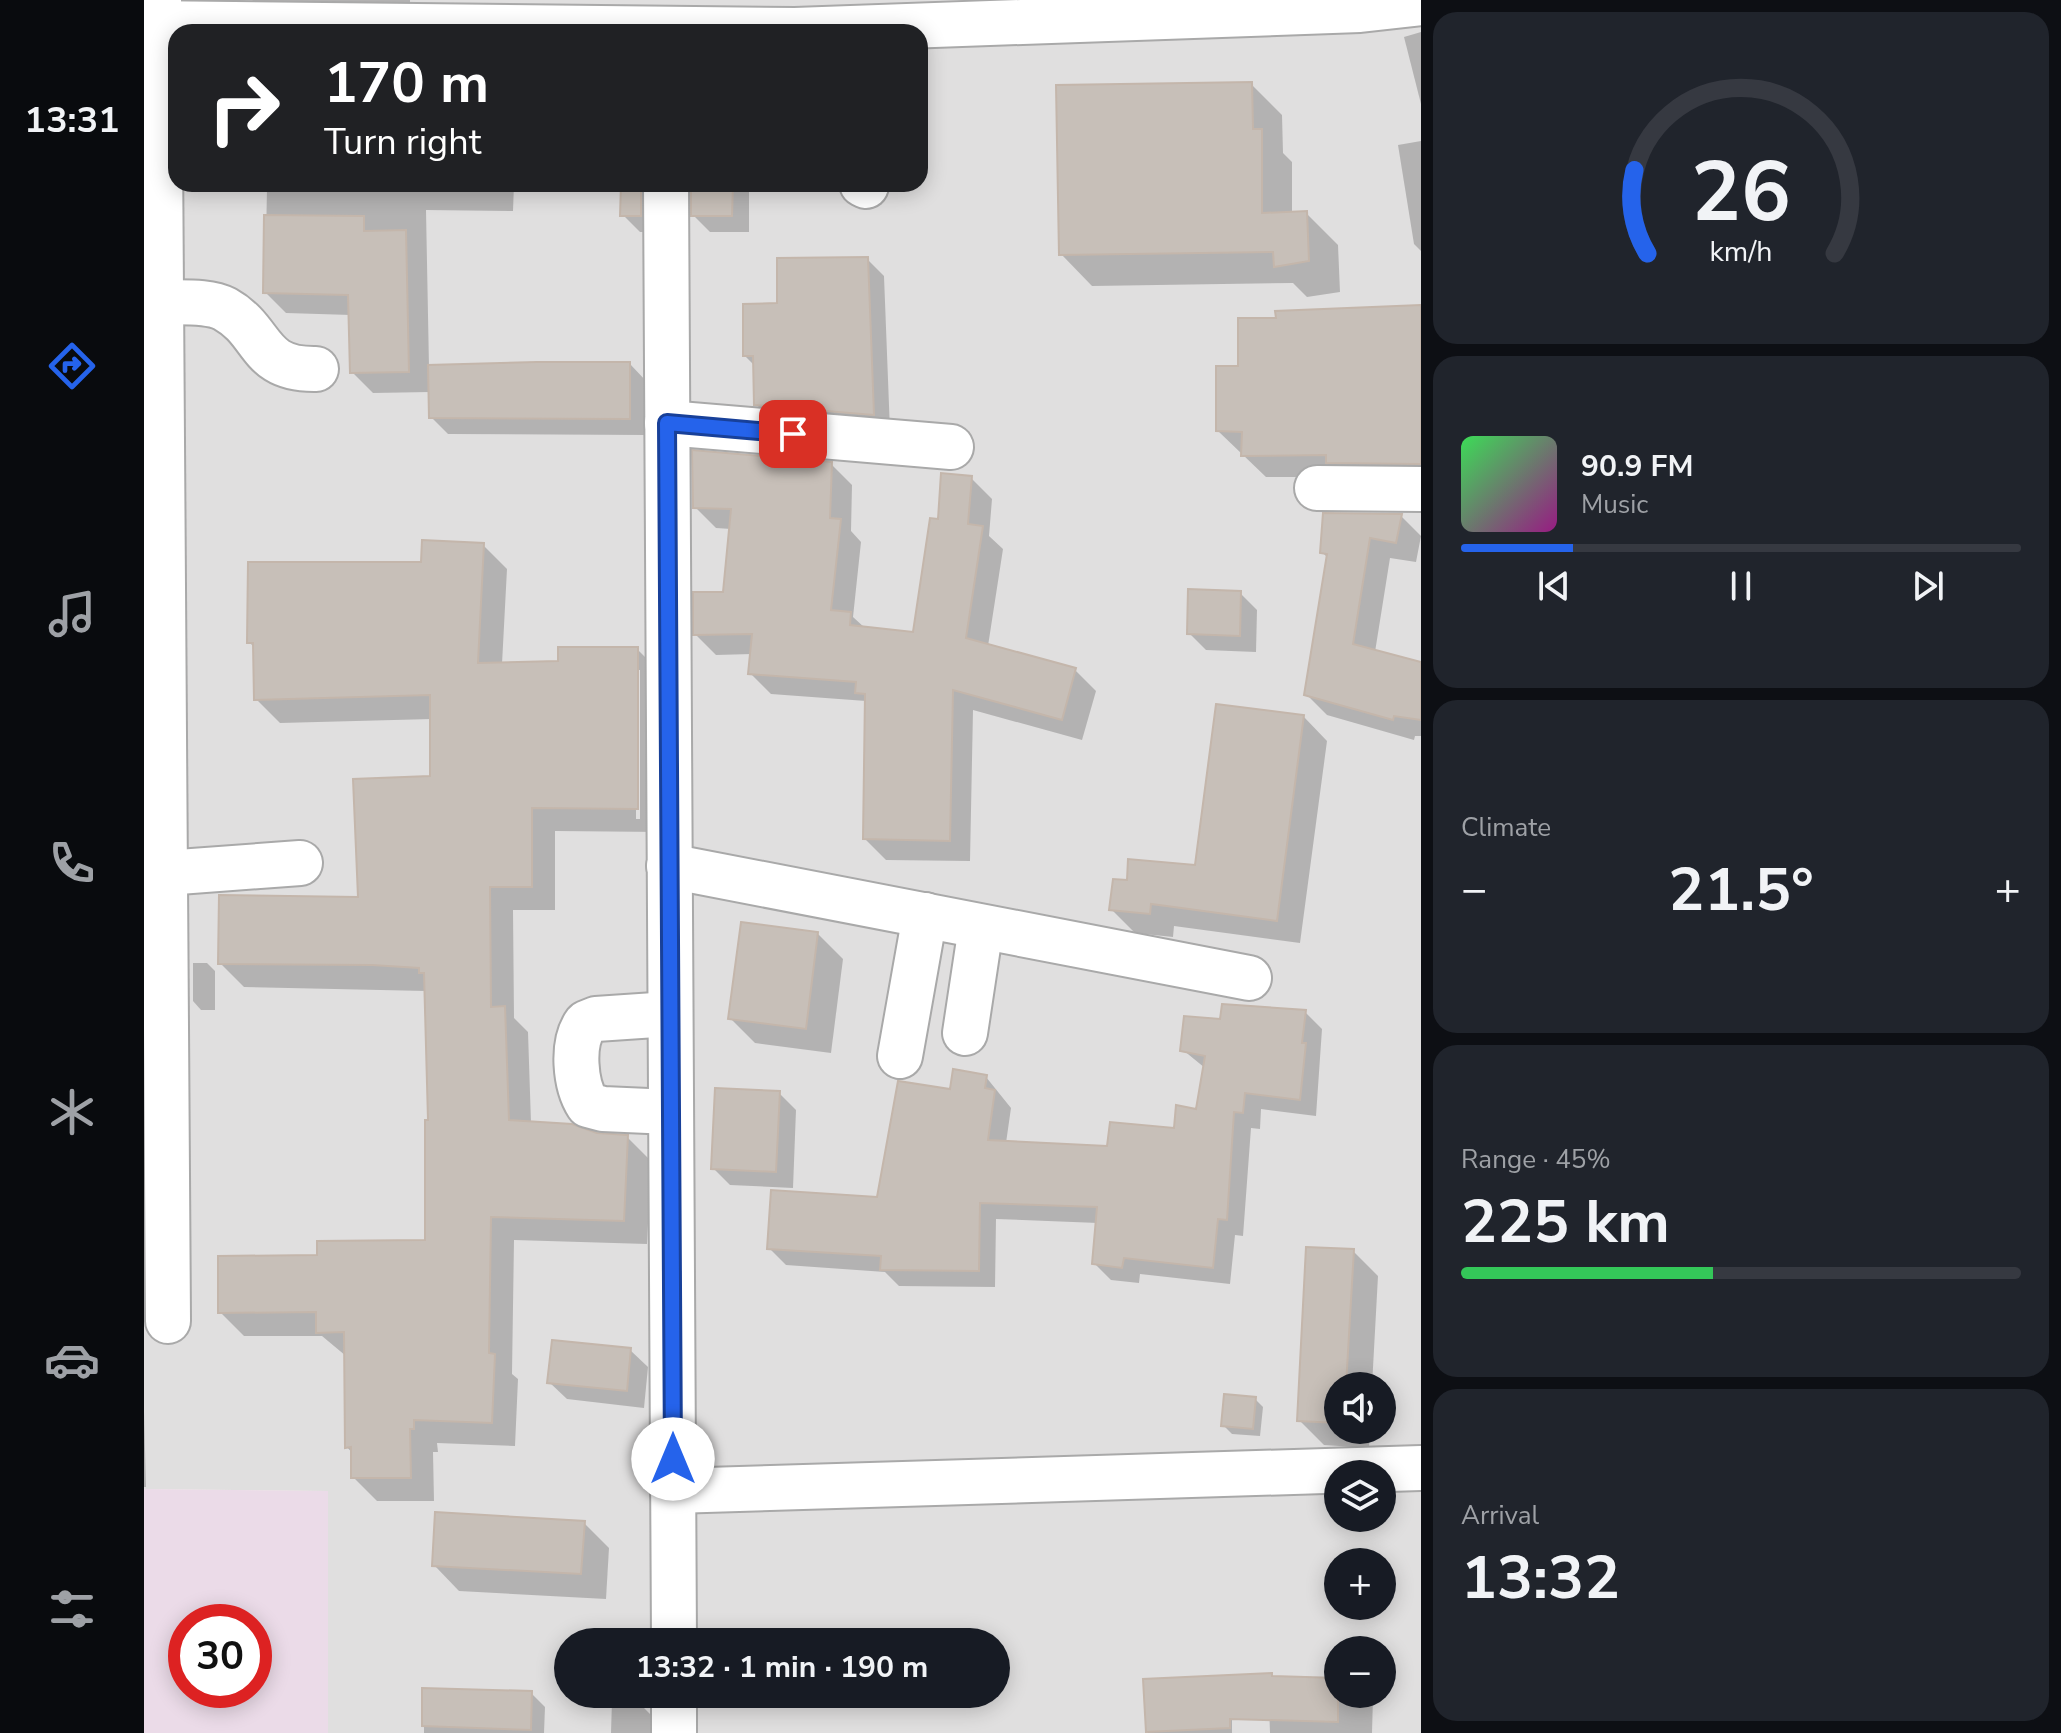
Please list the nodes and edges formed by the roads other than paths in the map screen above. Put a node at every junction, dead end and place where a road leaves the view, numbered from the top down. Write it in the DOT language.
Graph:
graph roads {
  1 [pos="1421,3"];
  2 [pos="794,15"];
  3 [pos="154,16"];
  4 [pos="451,24"];
  5 [pos="722,24"];
  6 [pos="666,192"];
  7 [pos="162,302"];
  8 [pos="316,369"];
  9 [pos="667,423"];
  10 [pos="951,447"];
  11 [pos="1317,488"];
  12 [pos="1421,489"];
  13 [pos="300,863"];
  14 [pos="669,866"];
  15 [pos="165,873"];
  16 [pos="925,915"];
  17 [pos="981,927"];
  18 [pos="1249,978"];
  19 [pos="670,1014"];
  20 [pos="965,1033"];
  21 [pos="900,1056"];
  22 [pos="671,1112"];
  23 [pos="168,1321"];
  24 [pos="1421,1468"];
  25 [pos="673,1491"];
  26 [pos="674,1628"];
  27 [pos="674,1708"];
  28 [pos="674,1733"];
  1 -- 2 [label="street"];
  2 -- 5 [label="street"];
  3 -- 4 [label="street"];
  3 -- 7 [label="street"];
  6 -- 9 [label="street"];
  7 -- 8 [label="street"];
  7 -- 15 [label="street"];
  9 -- 10 [label="street"];
  9 -- 14 [label="street"];
  11 -- 12 [label="street"];
  13 -- 15 [label="street"];
  14 -- 16 [label="street"];
  14 -- 19 [label="street"];
  15 -- 23 [label="street"];
  16 -- 17 [label="street"];
  16 -- 21 [label="street"];
  17 -- 18 [label="street"];
  17 -- 20 [label="street"];
  19 -- 22 [label="street"];
  19 -- 22 [label="street"];
  22 -- 25 [label="street"];
  24 -- 25 [label="street"];
  25 -- 26 [label="street"];
  27 -- 28 [label="street"];
}
